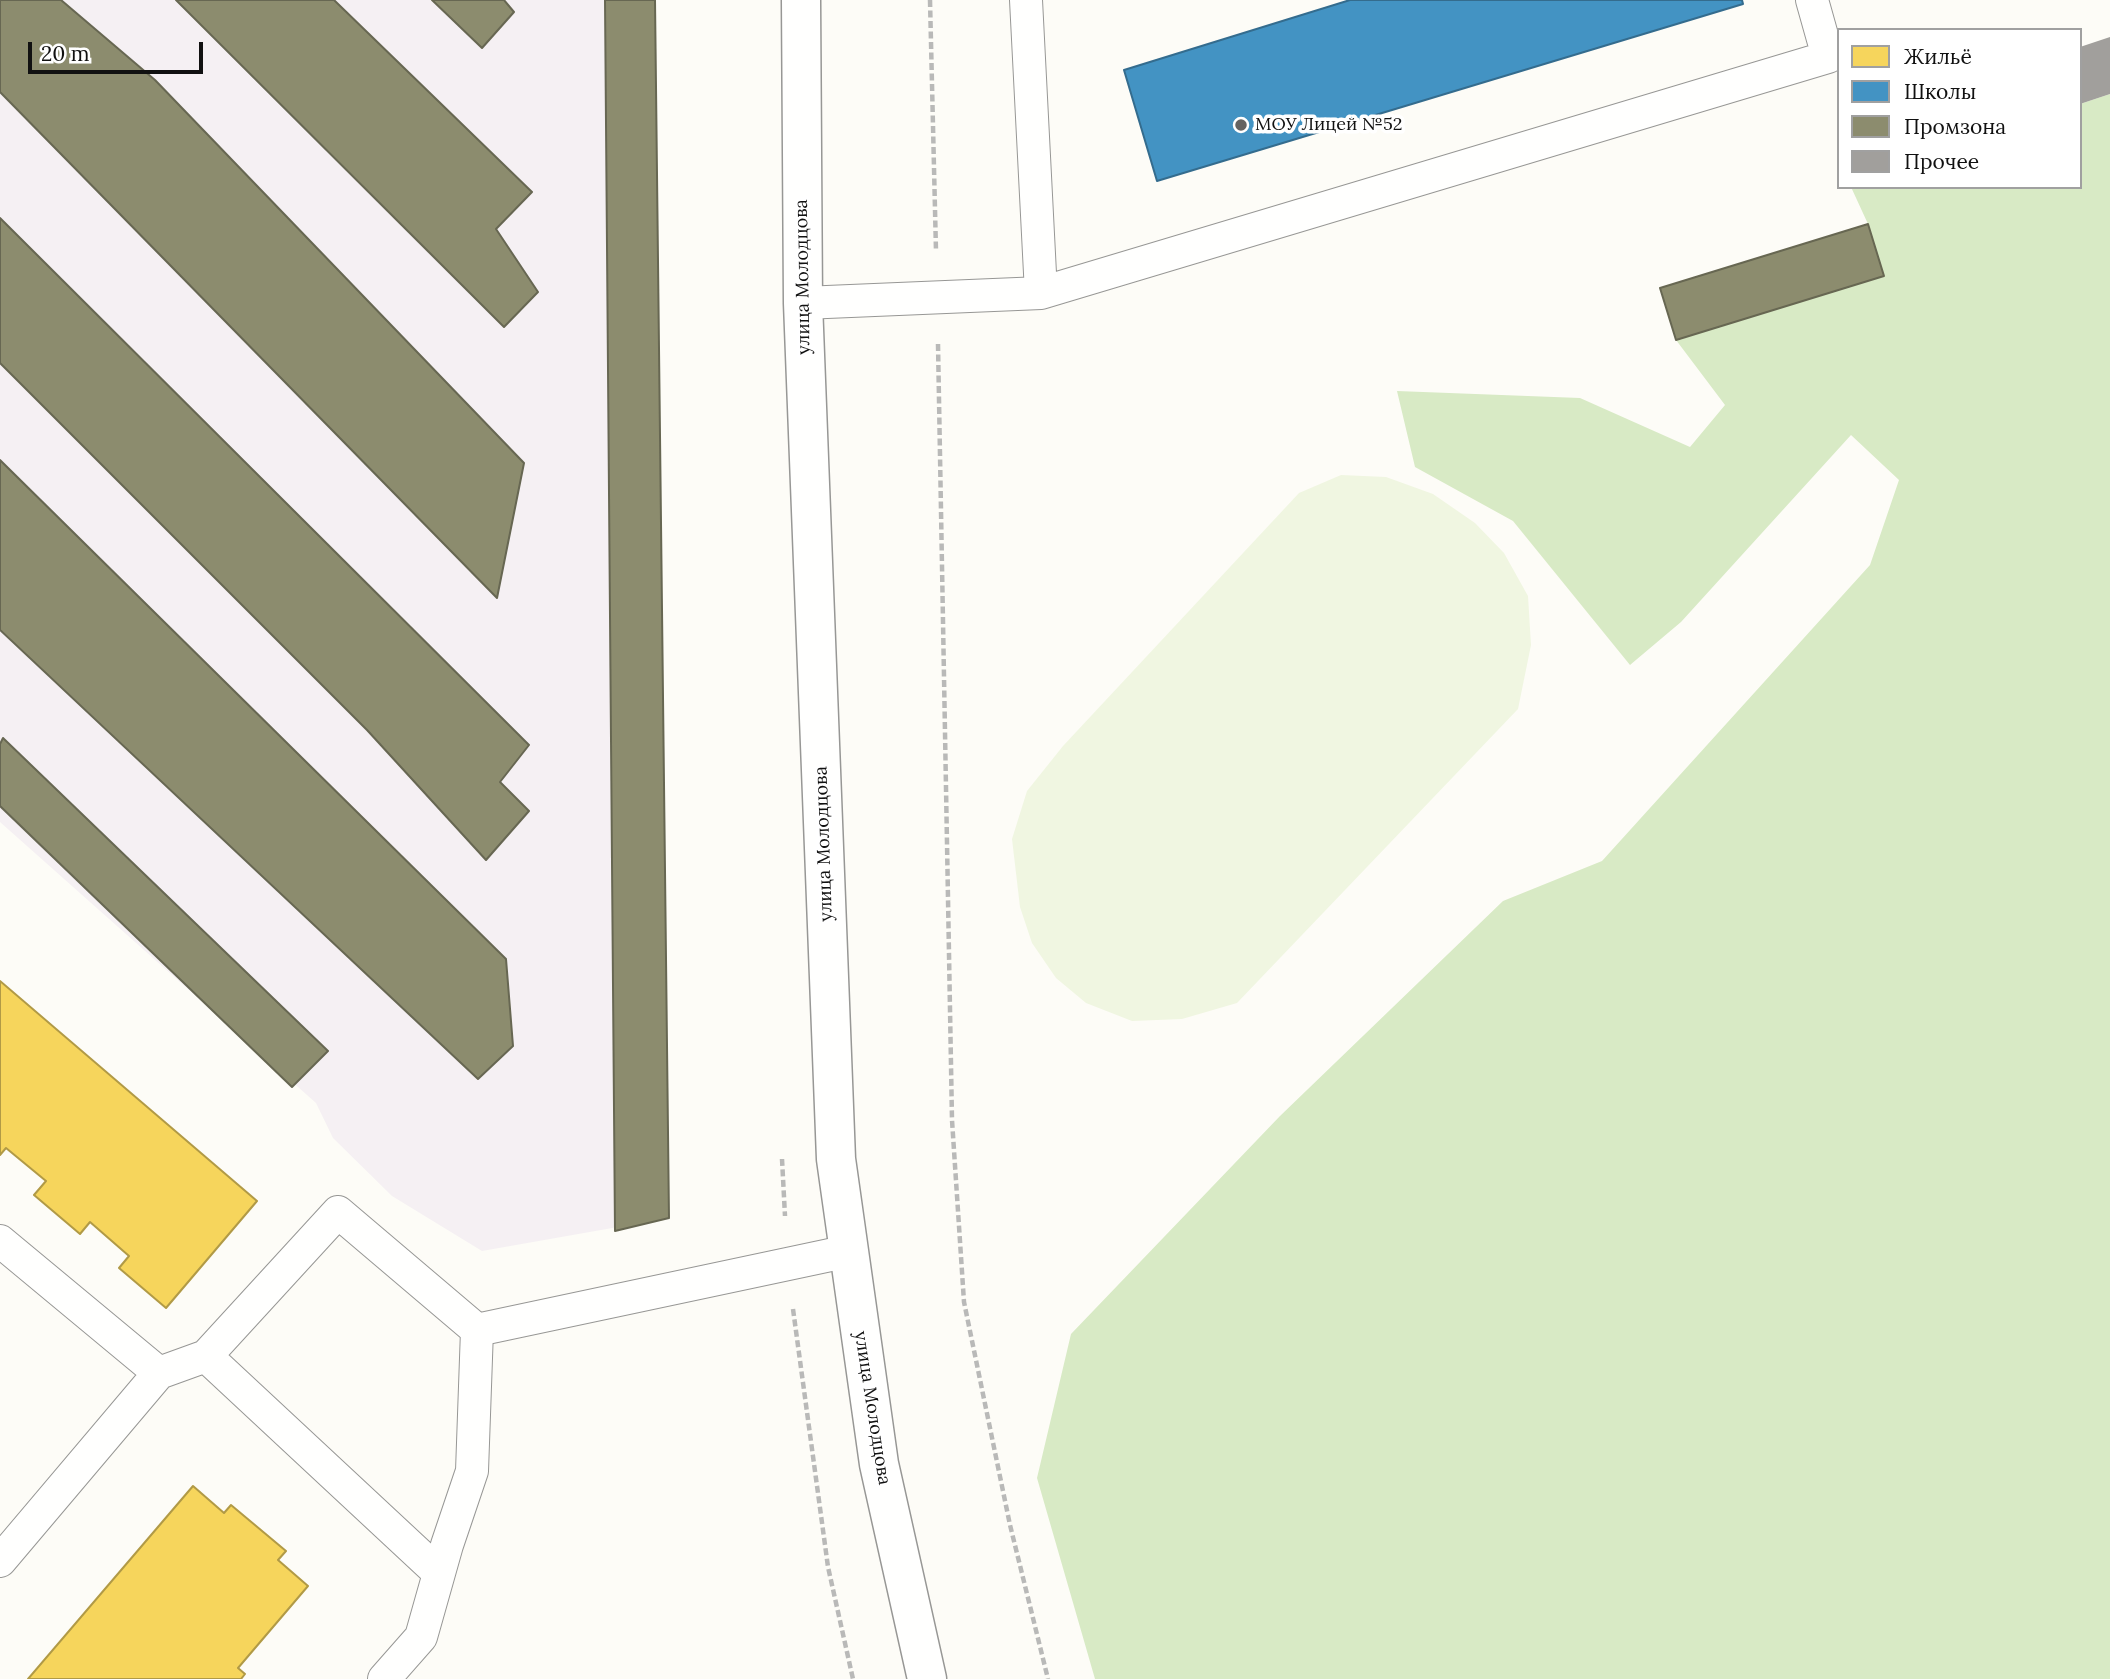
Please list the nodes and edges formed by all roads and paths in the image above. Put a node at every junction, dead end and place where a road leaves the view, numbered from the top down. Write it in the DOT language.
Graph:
graph roads {
  1 [pos="801,0"];
  2 [pos="930,0"];
  3 [pos="1026,0"];
  4 [pos="1811,0"];
  5 [pos="1041,293"];
  6 [pos="937,298"];
  7 [pos="803,303"];
  8 [pos="0,1241"];
  9 [pos="849,1251"];
  10 [pos="477,1330"];
  11 [pos="206,1356"];
  12 [pos="159,1373"];
  13 [pos="0,1561"];
  14 [pos="439,1573"];
  15 [pos="384,1679"];
  16 [pos="928,1679"];
  17 [pos="1048,1679"];
  1 -- 7 [label="street, улица Молодцова"];
  2 -- 6 [label="path"];
  3 -- 5 [label="lane"];
  4 -- 5 [label="lane"];
  5 -- 6 [label="lane"];
  6 -- 7 [label="lane"];
  6 -- 17 [label="path"];
  7 -- 9 [label="street, улица Молодцова"];
  8 -- 12 [label="lane"];
  9 -- 10 [label="lane"];
  9 -- 16 [label="street, улица Молодцова"];
  10 -- 11 [label="lane"];
  10 -- 14 [label="lane"];
  11 -- 12 [label="lane"];
  11 -- 14 [label="lane"];
  12 -- 13 [label="lane"];
  14 -- 15 [label="lane"];
}
